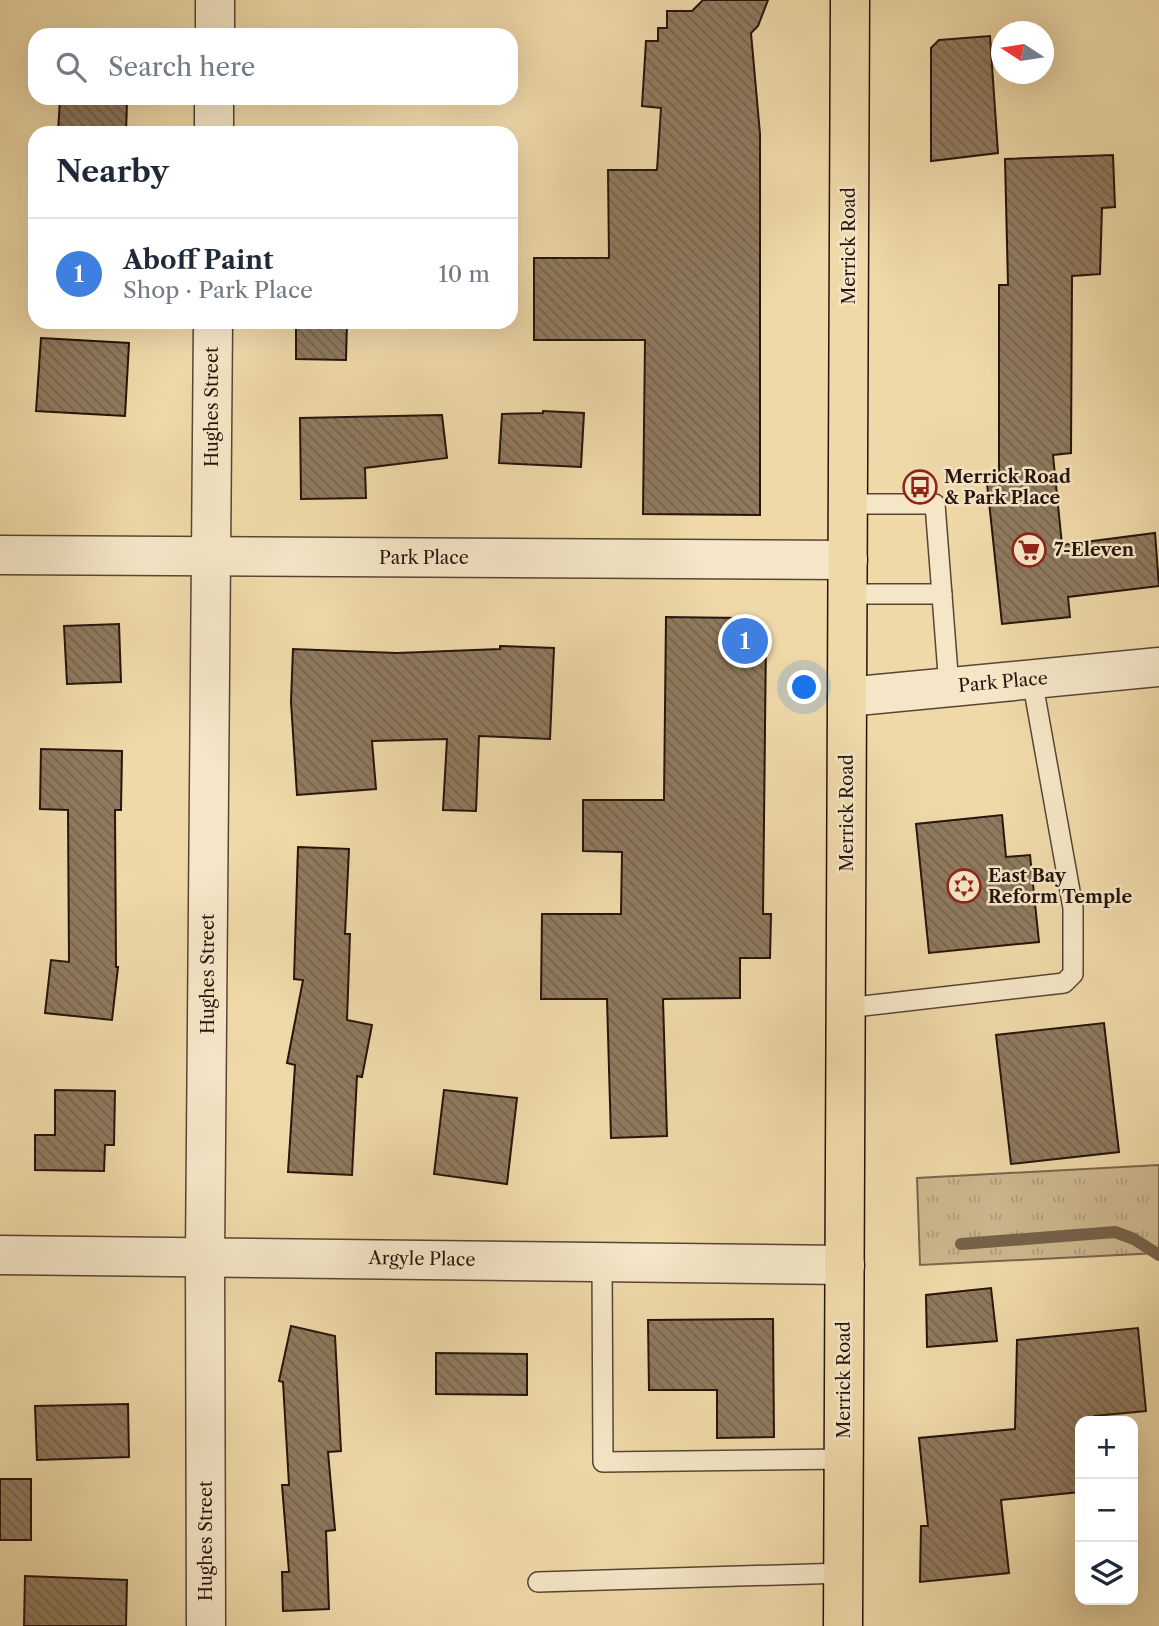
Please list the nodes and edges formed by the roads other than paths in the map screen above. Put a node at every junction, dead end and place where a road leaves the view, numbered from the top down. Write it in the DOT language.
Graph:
graph roads {
  1 [pos="215,0"];
  2 [pos="850,0"];
  3 [pos="215,28"];
  4 [pos="214,105"];
  5 [pos="214,126"];
  6 [pos="213,329"];
  7 [pos="848,504"];
  8 [pos="0,555"];
  9 [pos="211,557"];
  10 [pos="848,577"];
  11 [pos="942,594"];
  12 [pos="1159,667"];
  13 [pos="1032,679"];
  14 [pos="949,687"];
  15 [pos="847,697"];
  16 [pos="846,1008"];
  17 [pos="0,1255"];
  18 [pos="205,1256"];
  19 [pos="602,1261"];
  20 [pos="845,1265"];
  21 [pos="844,1459"];
  22 [pos="844,1573"];
  23 [pos="538,1583"];
  24 [pos="206,1626"];
  25 [pos="844,1626"];
  1 -- 3 [label="street"];
  2 -- 7 [label="main road, Merrick Road"];
  4 -- 5 [label="street"];
  6 -- 9 [label="street, Hughes Street"];
  7 -- 10 [label="main road, Merrick Road"];
  7 -- 11 [label="lane"];
  8 -- 9 [label="street, Park Place"];
  9 -- 10 [label="street, Park Place"];
  9 -- 18 [label="street, Hughes Street"];
  10 -- 11 [label="lane"];
  10 -- 15 [label="main road, Merrick Road"];
  11 -- 14 [label="lane"];
  12 -- 13 [label="street, Park Place"];
  13 -- 14 [label="street, Park Place"];
  13 -- 16 [label="lane"];
  14 -- 15 [label="street, Park Place"];
  15 -- 16 [label="main road, Merrick Road"];
  16 -- 20 [label="main road, Merrick Road"];
  17 -- 18 [label="street, Argyle Place"];
  18 -- 19 [label="street, Argyle Place"];
  18 -- 24 [label="street, Hughes Street"];
  19 -- 20 [label="street, Argyle Place"];
  19 -- 21 [label="lane"];
  20 -- 21 [label="main road, Merrick Road"];
  21 -- 22 [label="main road, Merrick Road"];
  22 -- 23 [label="lane"];
  22 -- 25 [label="main road, Merrick Road"];
}
